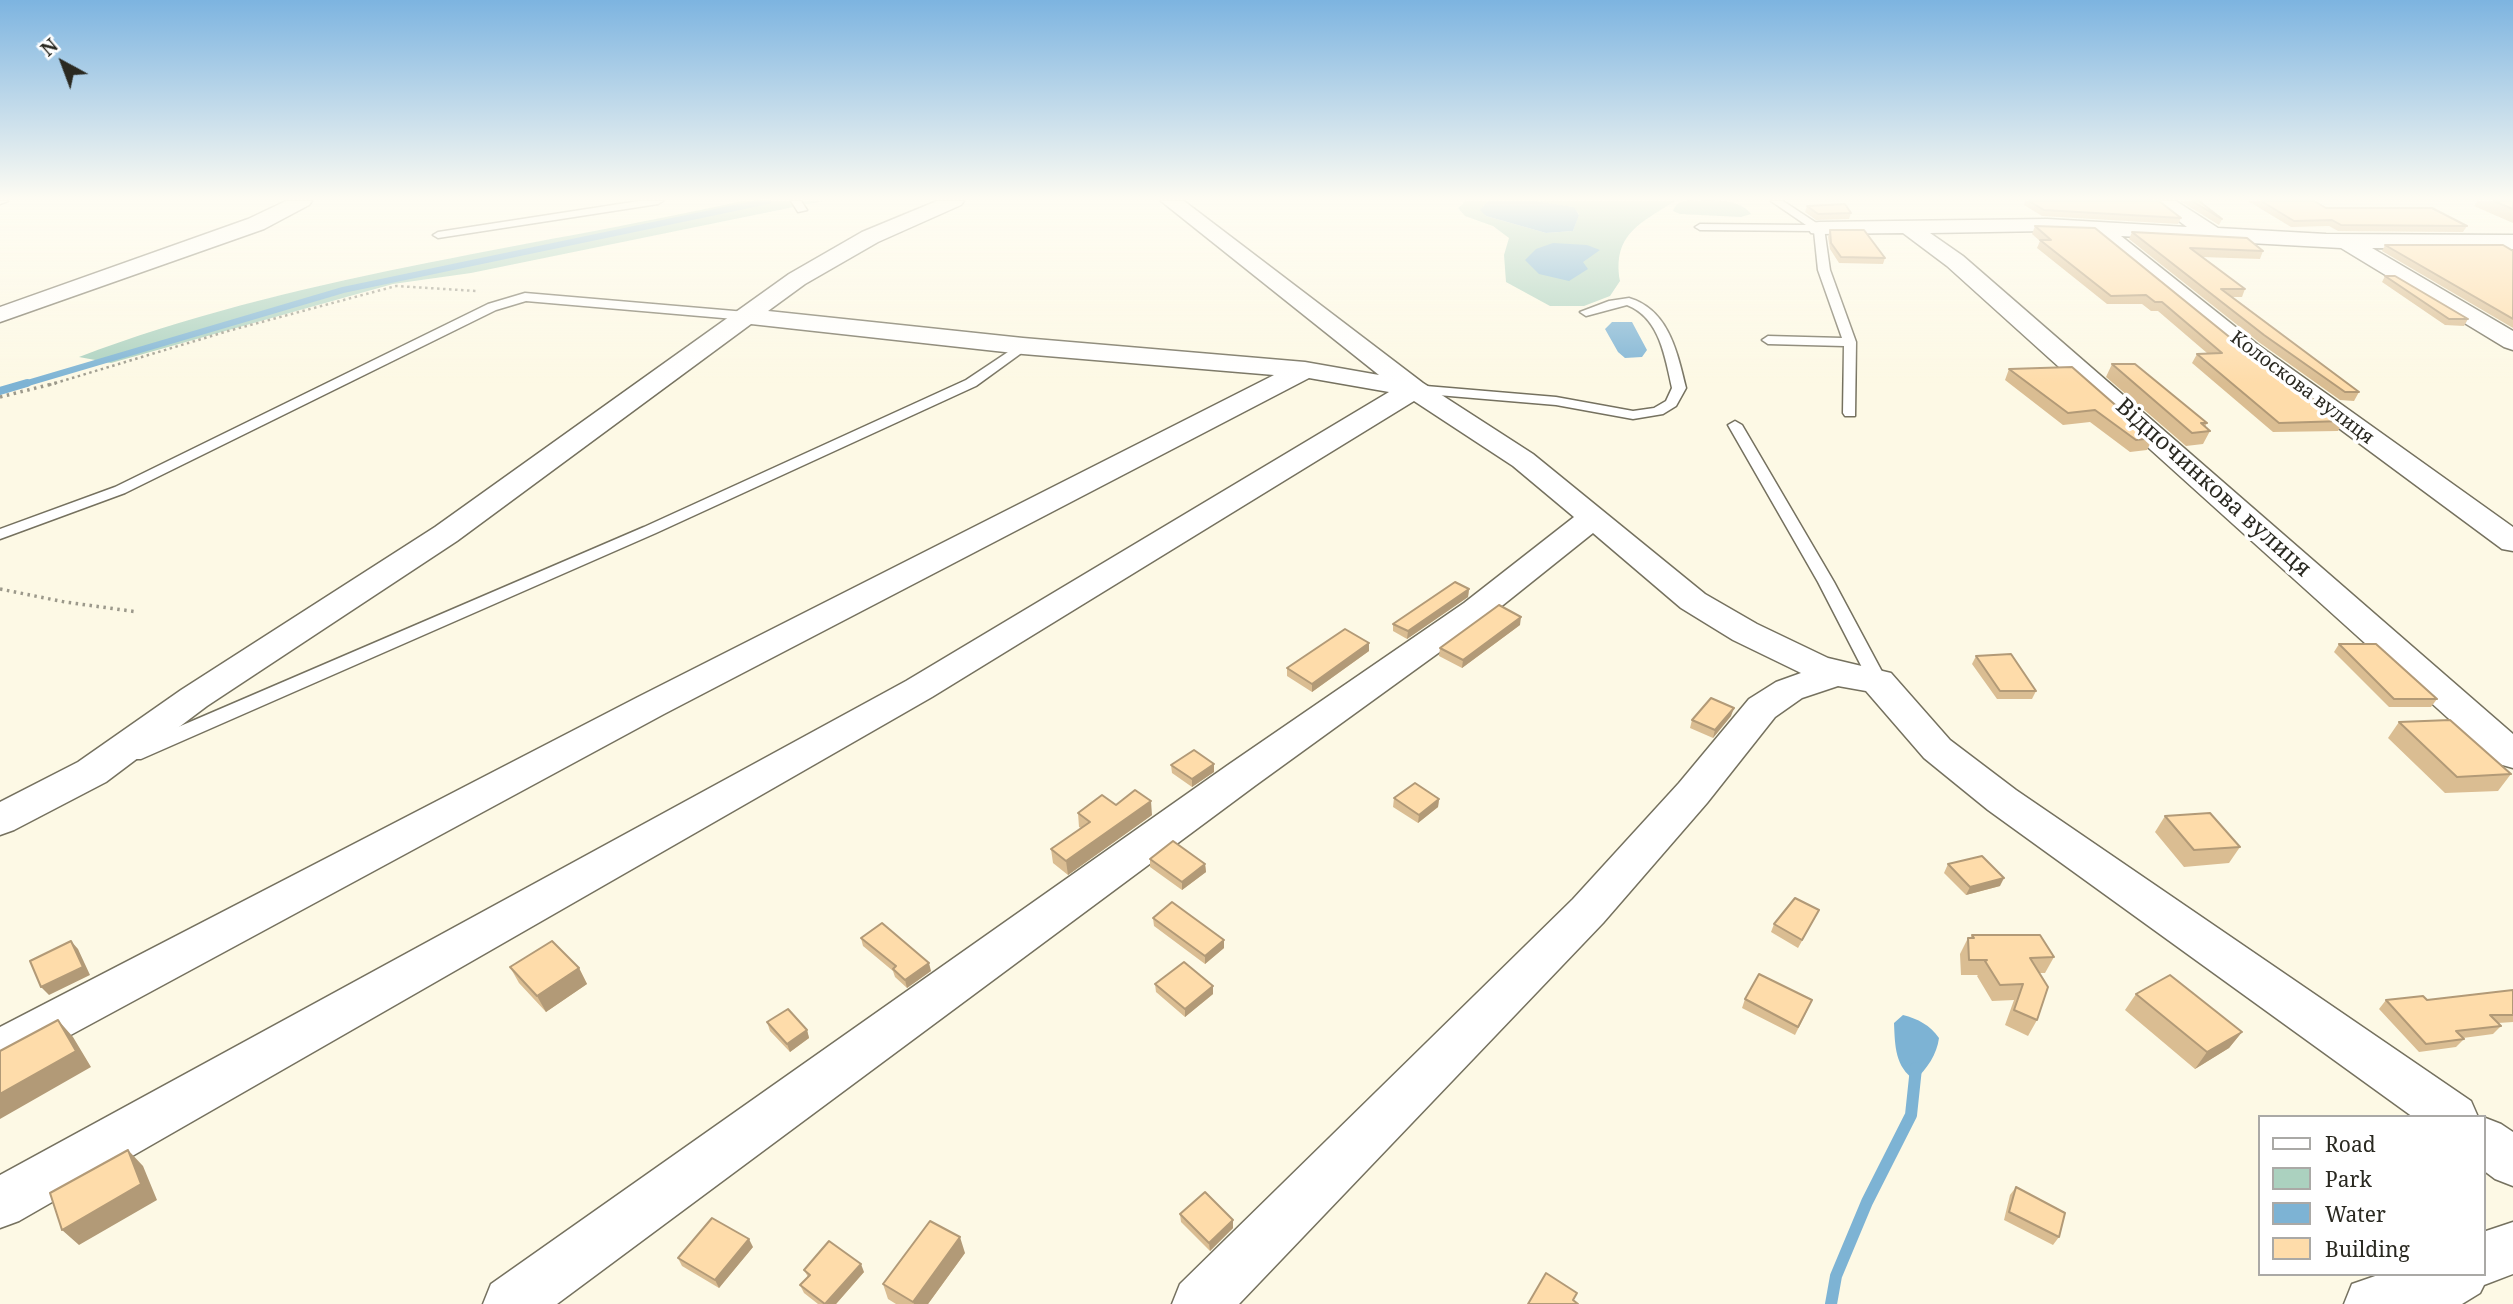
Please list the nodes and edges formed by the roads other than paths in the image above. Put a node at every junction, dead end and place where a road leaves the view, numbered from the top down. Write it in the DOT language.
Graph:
graph roads {
  1 [pos="148,262"];
  2 [pos="827,262"];
  3 [pos="1249,262"];
  4 [pos="1822,262"];
  5 [pos="1955,262"];
  6 [pos="2137,262"];
  7 [pos="2380,262"];
  8 [pos="1586,312"];
  9 [pos="0,314"];
  10 [pos="746,316"];
  11 [pos="1768,340"];
  12 [pos="1850,342"];
  13 [pos="2513,342"];
  14 [pos="1023,345"];
  15 [pos="1305,370"];
  16 [pos="1413,389"];
  17 [pos="1850,413"];
  18 [pos="1735,425"];
  19 [pos="1592,516"];
  20 [pos="0,534"];
  21 [pos="2513,541"];
  22 [pos="1857,677"];
  23 [pos="2513,755"];
  24 [pos="92,772"];
  25 [pos="0,820"];
  26 [pos="0,1050"];
  27 [pos="2450,1115"];
  28 [pos="2485,1141"];
  29 [pos="2513,1162"];
  30 [pos="0,1203"];
  31 [pos="2513,1248"];
  32 [pos="2485,1258"];
  33 [pos="2458,1276"];
  34 [pos="511,1304"];
  35 [pos="1200,1304"];
  36 [pos="2372,1304"];
  1 -- 9 [label="street"];
  2 -- 10 [label="street"];
  3 -- 16 [label="street"];
  4 -- 12 [label="lane"];
  5 -- 23 [label="street, Відпочинкова вулиця"];
  6 -- 21 [label="street, Колоскова вулиця"];
  7 -- 13 [label="street"];
  8 -- 16 [label="lane"];
  10 -- 14 [label="street"];
  10 -- 20 [label="lane"];
  10 -- 24 [label="street"];
  11 -- 12 [label="lane"];
  12 -- 17 [label="lane"];
  14 -- 15 [label="street"];
  14 -- 24 [label="lane"];
  15 -- 16 [label="street"];
  15 -- 26 [label="street"];
  16 -- 19 [label="street"];
  16 -- 30 [label="street"];
  18 -- 22 [label="lane"];
  19 -- 22 [label="street"];
  19 -- 34 [label="street"];
  22 -- 27 [label="street"];
  22 -- 35 [label="street"];
  24 -- 25 [label="street"];
  28 -- 29 [label="street"];
  31 -- 32 [label="street"];
  33 -- 36 [label="street"];
}
